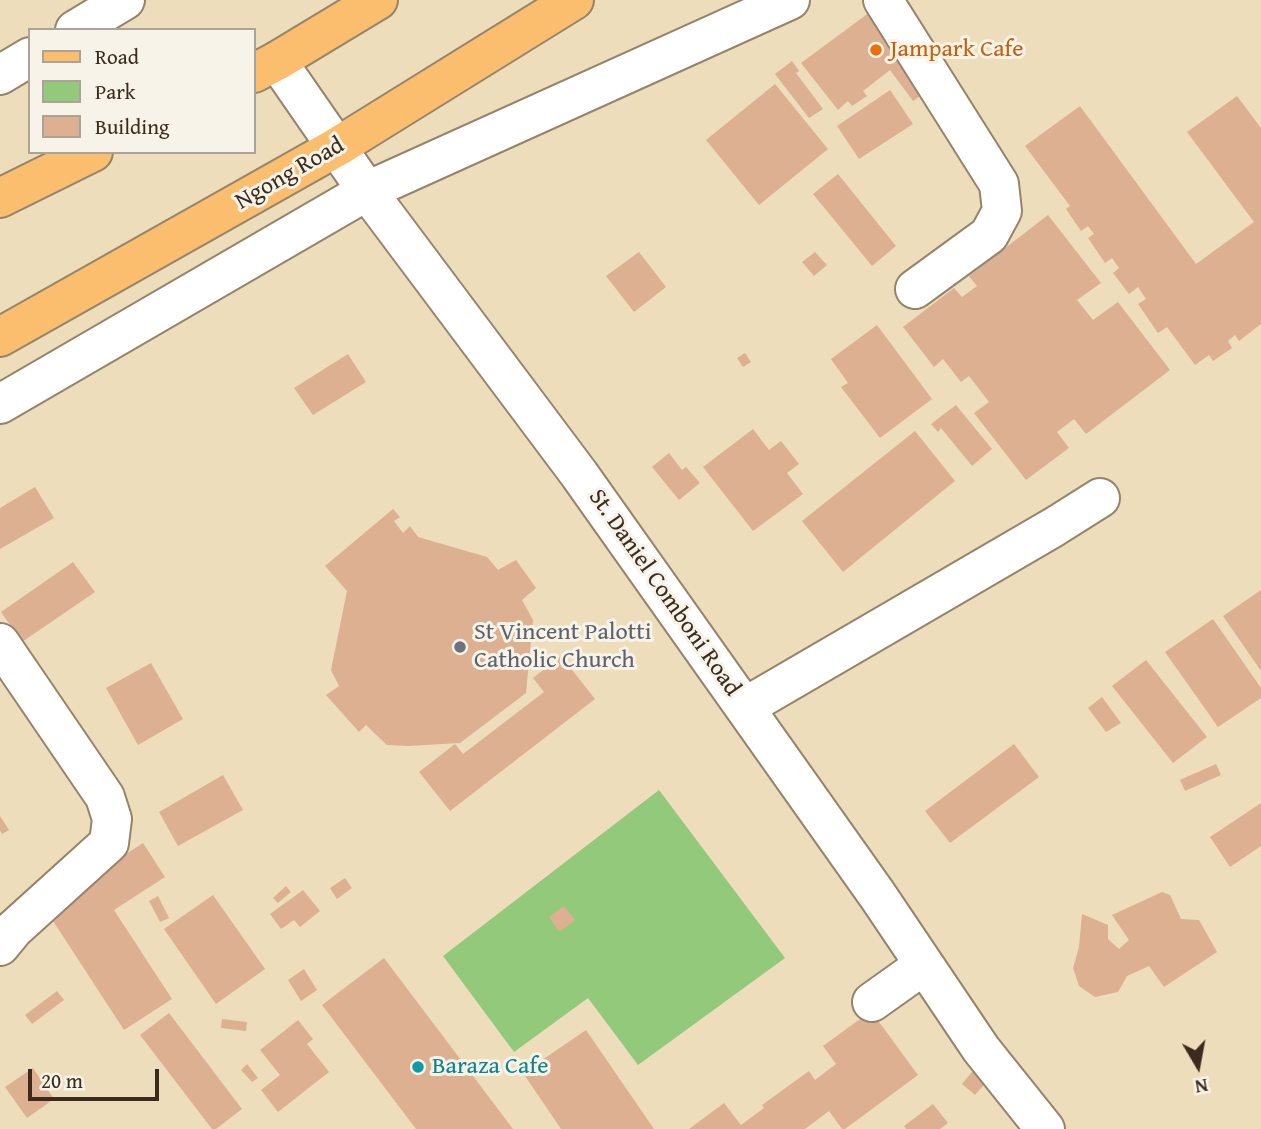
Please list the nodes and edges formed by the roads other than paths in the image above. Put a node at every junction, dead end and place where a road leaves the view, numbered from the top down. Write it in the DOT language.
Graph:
graph roads {
  1 [pos="125,0"];
  2 [pos="378,0"];
  3 [pos="574,0"];
  4 [pos="790,0"];
  5 [pos="883,0"];
  6 [pos="78,28"];
  7 [pos="28,58"];
  8 [pos="266,67"];
  9 [pos="0,75"];
  10 [pos="337,148"];
  11 [pos="89,154"];
  12 [pos="367,191"];
  13 [pos="0,198"];
  14 [pos="915,289"];
  15 [pos="0,337"];
  16 [pos="0,404"];
  17 [pos="1100,498"];
  18 [pos="0,643"];
  19 [pos="745,707"];
  20 [pos="0,946"];
  21 [pos="924,965"];
  22 [pos="872,1002"];
  23 [pos="1045,1129"];
  1 -- 6 [label="street"];
  2 -- 8 [label="main road"];
  3 -- 10 [label="main road, Ngong Road"];
  4 -- 12 [label="street"];
  5 -- 14 [label="street"];
  7 -- 9 [label="street"];
  8 -- 10 [label="street, St. Daniel Comboni Road"];
  10 -- 12 [label="street, St. Daniel Comboni Road"];
  10 -- 15 [label="main road, Ngong Road"];
  11 -- 13 [label="main road"];
  12 -- 16 [label="street"];
  12 -- 19 [label="street, St. Daniel Comboni Road"];
  17 -- 19 [label="street"];
  18 -- 20 [label="street"];
  19 -- 21 [label="street, St. Daniel Comboni Road"];
  21 -- 22 [label="street"];
  21 -- 23 [label="street, St. Daniel Comboni Road"];
}
